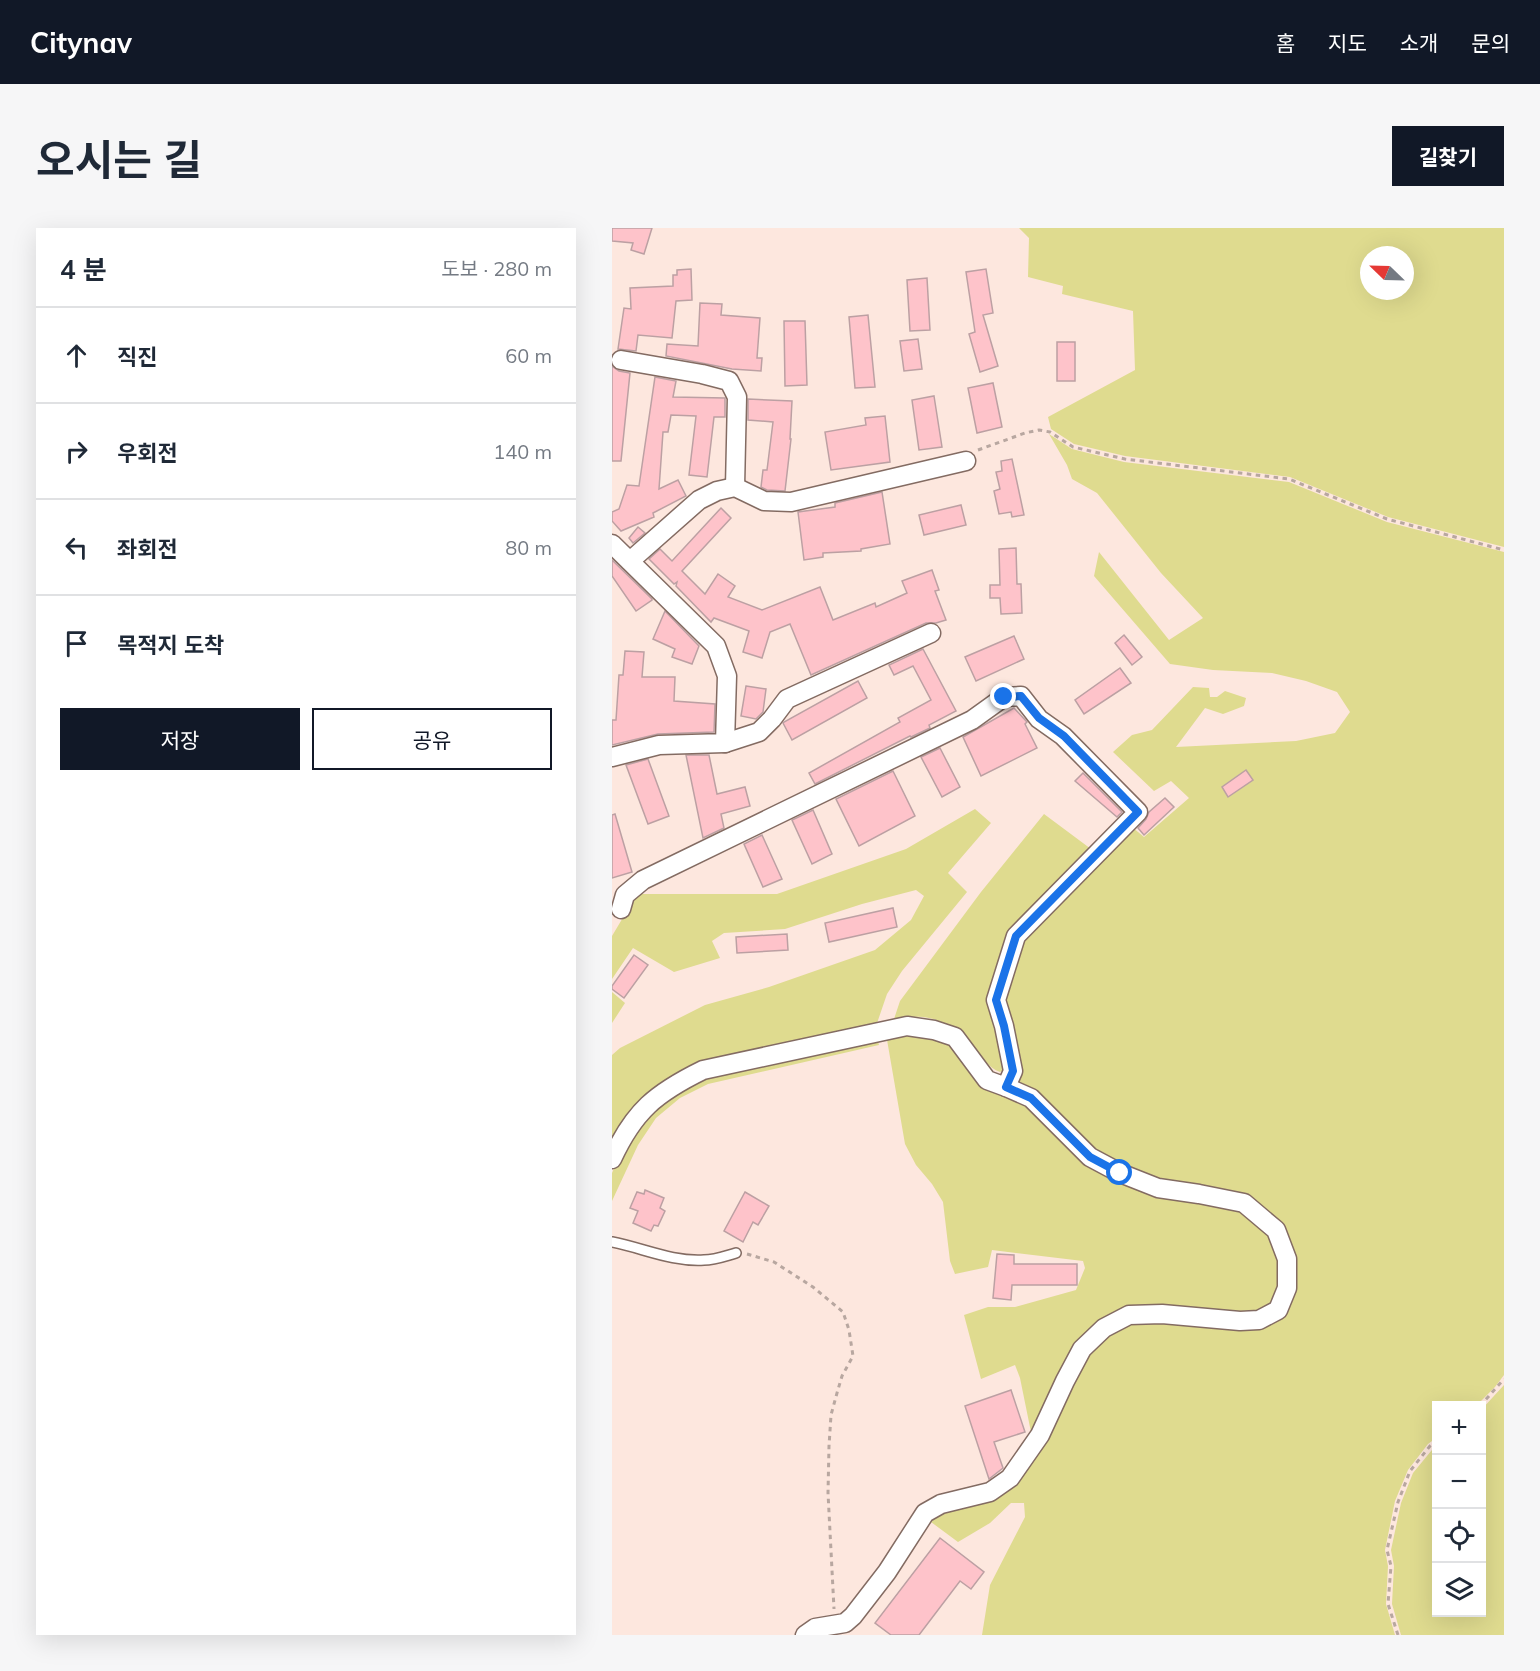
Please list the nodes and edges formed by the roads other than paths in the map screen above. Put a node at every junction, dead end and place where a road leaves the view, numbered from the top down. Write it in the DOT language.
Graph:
graph roads {
  1 [pos="621,360"];
  2 [pos="966,461"];
  3 [pos="735,487"];
  4 [pos="612,544"];
  5 [pos="630,561"];
  6 [pos="931,633"];
  7 [pos="725,743"];
  8 [pos="612,757"];
  9 [pos="621,909"];
  10 [pos="1006,1087"];
  11 [pos="612,1160"];
  12 [pos="612,1242"];
  13 [pos="736,1253"];
  14 [pos="805,1635"];
  1 -- 3 [label="street"];
  2 -- 3 [label="street"];
  3 -- 5 [label="street"];
  4 -- 5 [label="street"];
  5 -- 7 [label="street"];
  6 -- 7 [label="street"];
  7 -- 8 [label="street"];
  9 -- 10 [label="street"];
  10 -- 11 [label="street"];
  10 -- 14 [label="street"];
  12 -- 13 [label="lane"];
}
